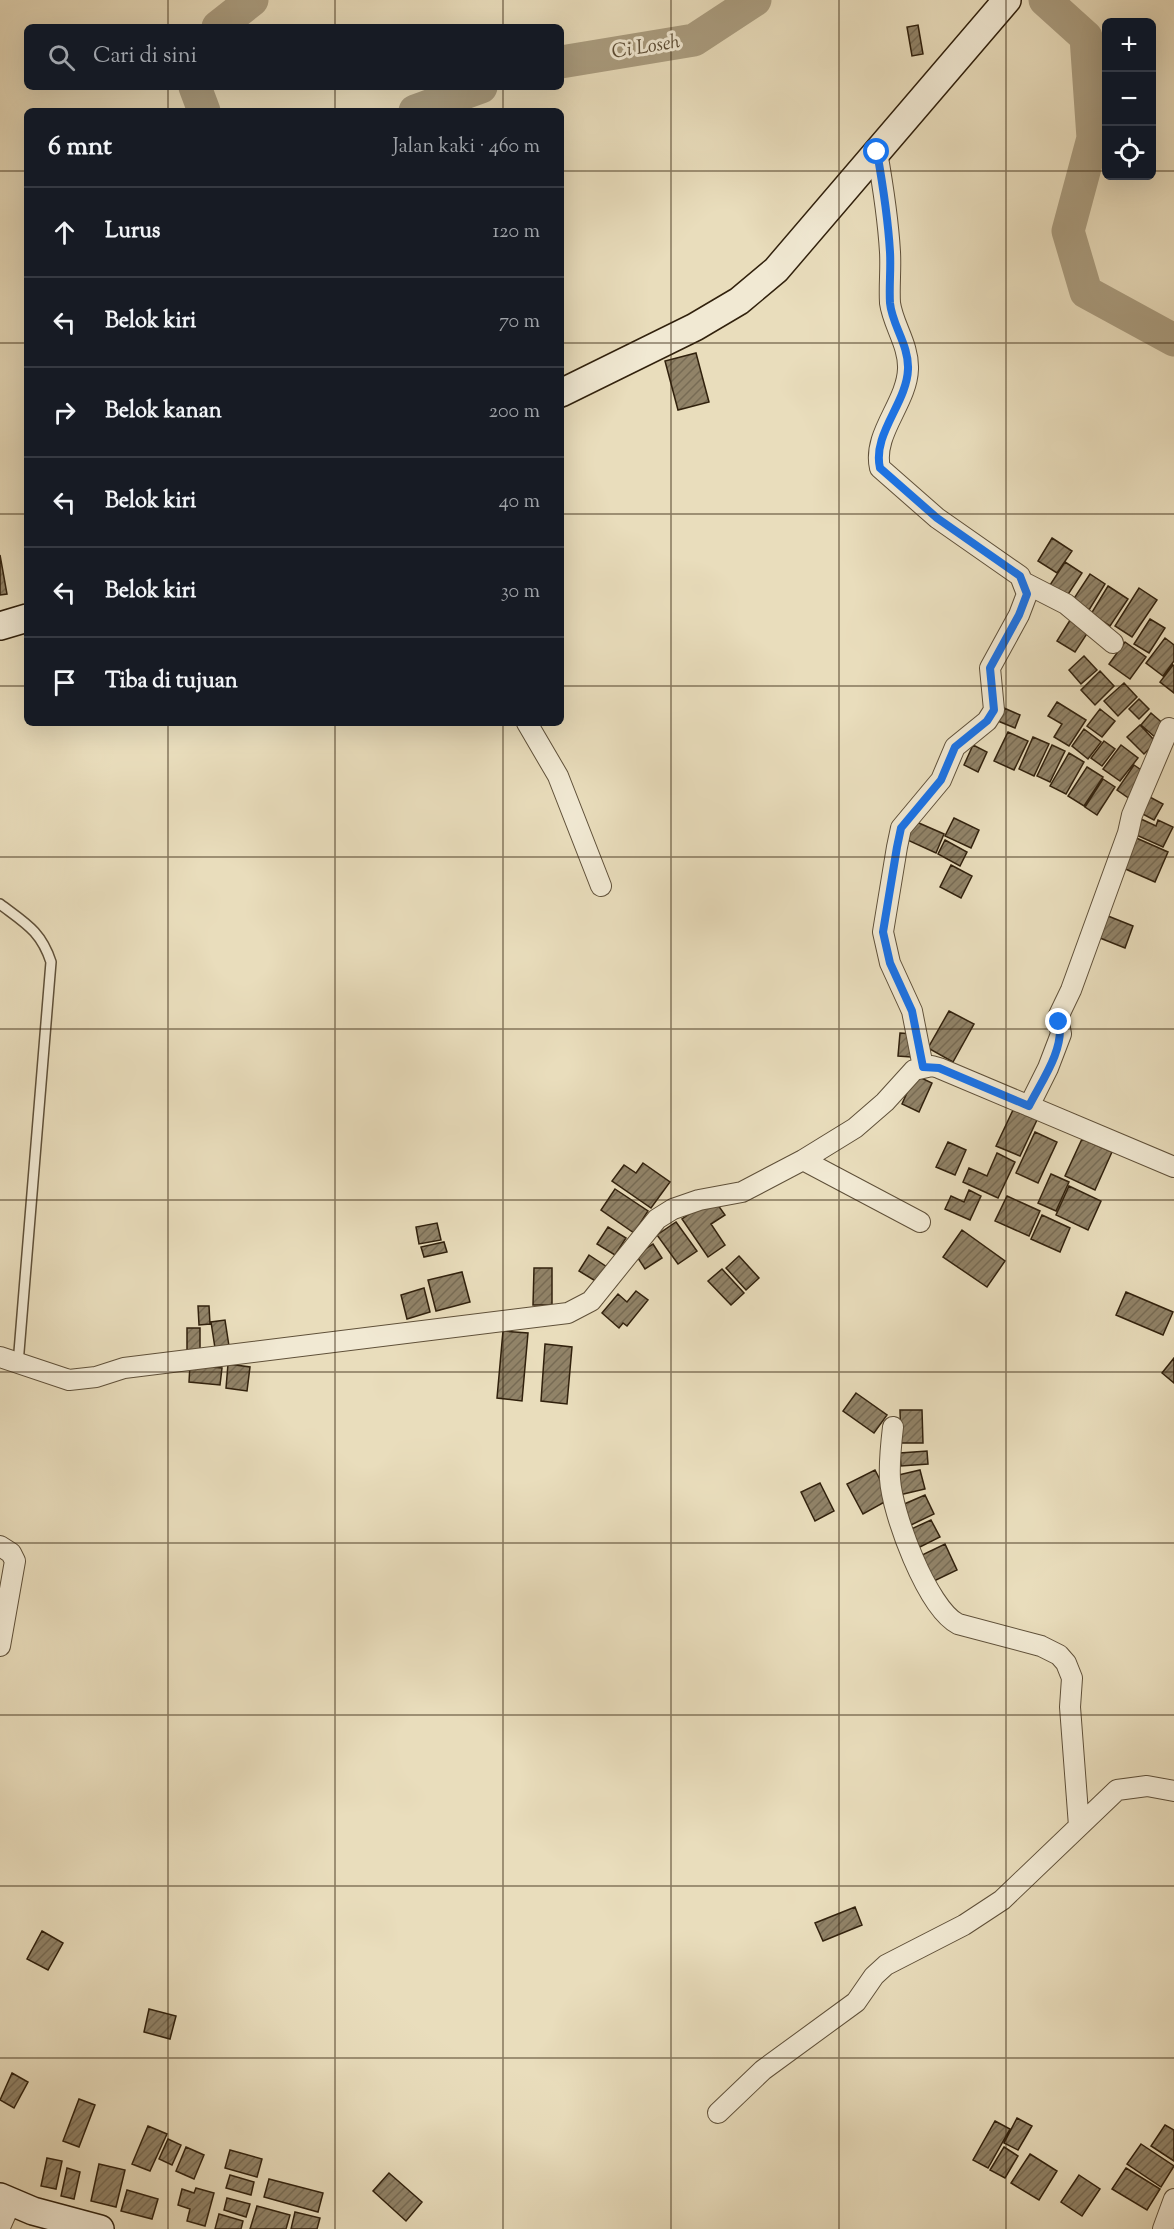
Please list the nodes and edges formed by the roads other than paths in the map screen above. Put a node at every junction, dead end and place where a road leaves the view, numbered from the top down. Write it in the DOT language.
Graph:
graph roads {
  1 [pos="1007,0"];
  2 [pos="877,152"];
  3 [pos="564,392"];
  4 [pos="1025,583"];
  5 [pos="24,619"];
  6 [pos="0,626"];
  7 [pos="1113,643"];
  8 [pos="529,726"];
  9 [pos="1169,728"];
  10 [pos="600,886"];
  11 [pos="0,904"];
  12 [pos="923,1067"];
  13 [pos="1029,1106"];
  14 [pos="802,1160"];
  15 [pos="1174,1167"];
  16 [pos="920,1222"];
  17 [pos="9,1360"];
  18 [pos="892,1427"];
  19 [pos="0,1546"];
  20 [pos="0,1646"];
  21 [pos="1174,1791"];
  22 [pos="1080,1826"];
  23 [pos="718,2114"];
  24 [pos="6,2199"];
  25 [pos="1174,2199"];
  26 [pos="1168,2224"];
  27 [pos="0,2228"];
  28 [pos="100,2229"];
  1 -- 2 [label="street"];
  2 -- 3 [label="street"];
  2 -- 4 [label="street"];
  4 -- 7 [label="street"];
  4 -- 12 [label="street"];
  5 -- 6 [label="street"];
  8 -- 10 [label="street"];
  9 -- 13 [label="street"];
  11 -- 17 [label="lane"];
  12 -- 13 [label="street"];
  12 -- 14 [label="street"];
  13 -- 15 [label="street"];
  14 -- 16 [label="street"];
  14 -- 17 [label="street"];
  18 -- 22 [label="street"];
  19 -- 20 [label="street"];
  21 -- 22 [label="street"];
  22 -- 23 [label="street"];
  24 -- 27 [label="street"];
  24 -- 28 [label="street"];
  25 -- 26 [label="street"];
}
